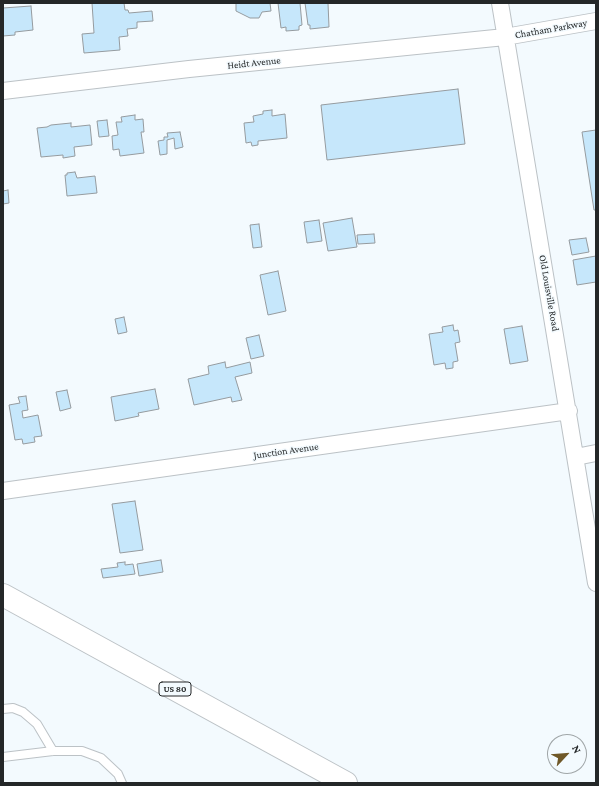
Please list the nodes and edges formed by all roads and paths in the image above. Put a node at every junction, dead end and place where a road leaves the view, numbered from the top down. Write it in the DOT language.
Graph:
graph roads {
  1 [pos="500,3"];
  2 [pos="596,21"];
  3 [pos="505,37"];
  4 [pos="3,91"];
  5 [pos="569,412"];
  6 [pos="596,453"];
  7 [pos="576,457"];
  8 [pos="3,491"];
  9 [pos="596,582"];
  10 [pos="3,595"];
  11 [pos="3,709"];
  12 [pos="53,751"];
  13 [pos="3,757"];
  14 [pos="122,783"];
  15 [pos="346,783"];
  1 -- 3 [label="street, Old Louisville Road"];
  2 -- 3 [label="street, Chatham Parkway"];
  3 -- 4 [label="street, Heidt Avenue"];
  3 -- 5 [label="street, Old Louisville Road"];
  5 -- 7 [label="street, Old Louisville Road"];
  5 -- 8 [label="street, Junction Avenue"];
  6 -- 7 [label="street"];
  7 -- 9 [label="street, Old Louisville Road"];
  10 -- 15 [label="main road, US 80"];
  11 -- 12 [label="lane"];
  12 -- 13 [label="lane"];
  12 -- 14 [label="lane"];
}
